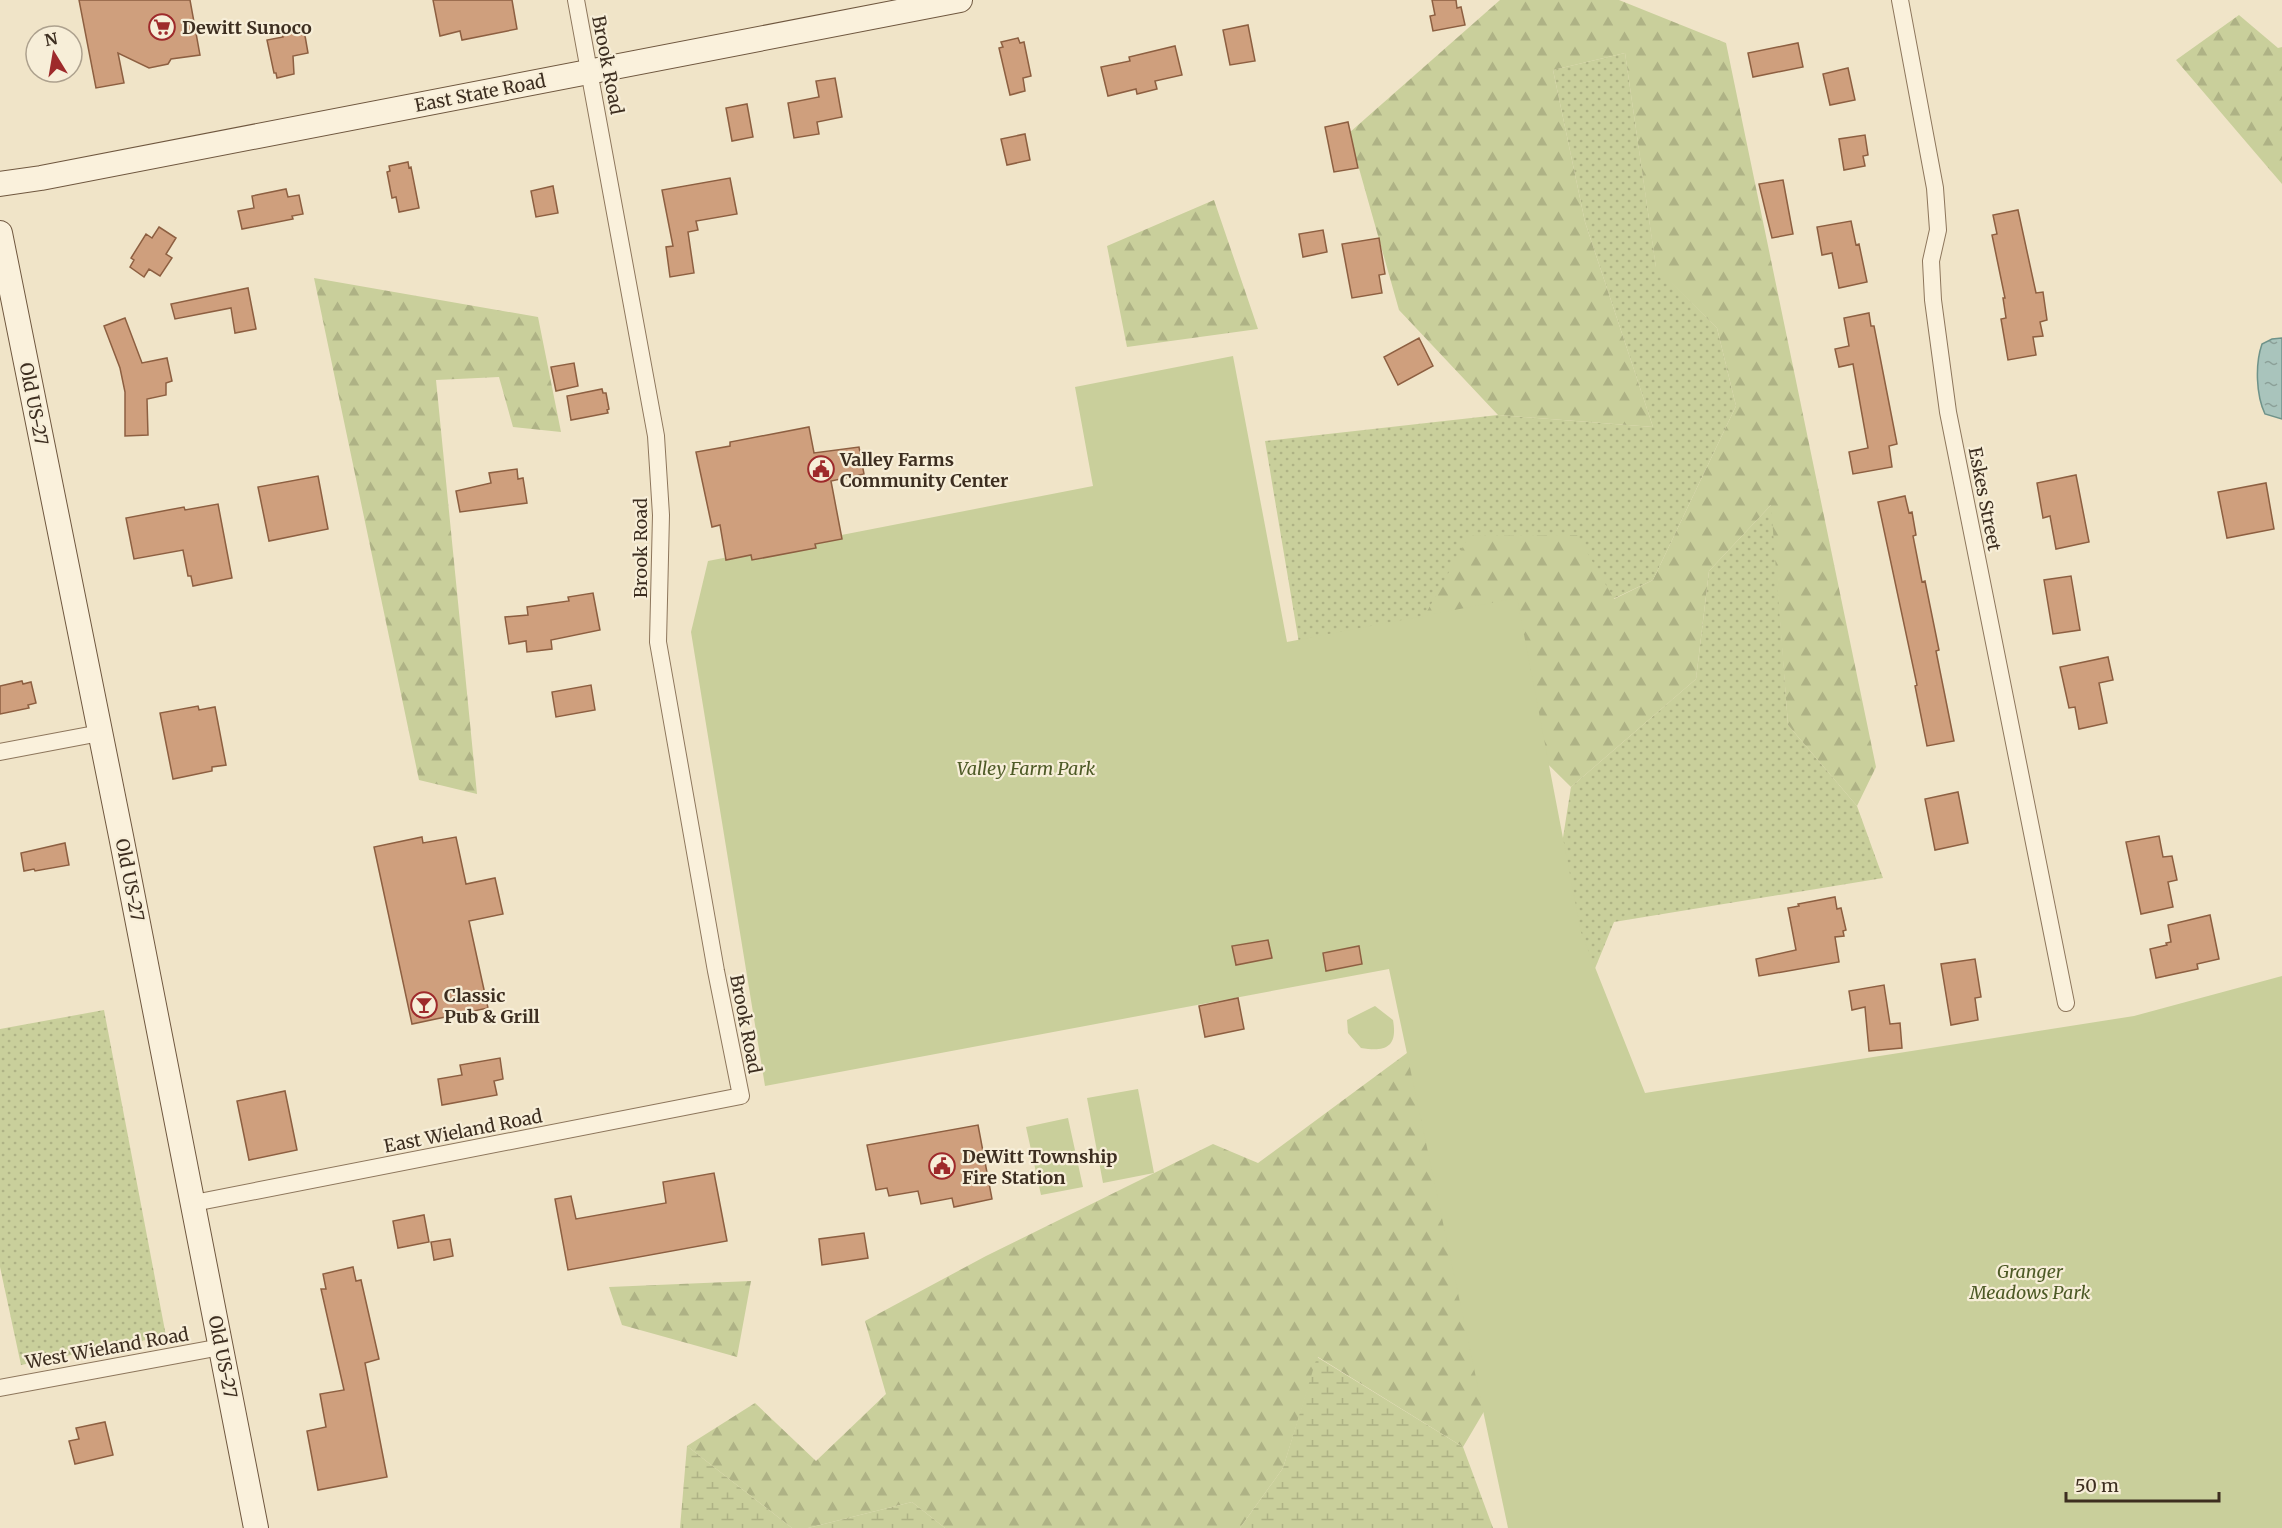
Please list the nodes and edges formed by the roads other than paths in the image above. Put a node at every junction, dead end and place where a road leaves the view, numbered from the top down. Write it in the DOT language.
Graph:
graph roads {
  1 [pos="576,0"];
  2 [pos="960,0"];
  3 [pos="1900,0"];
  4 [pos="590,71"];
  5 [pos="0,184"];
  6 [pos="0,233"];
  7 [pos="100,733"];
  8 [pos="0,752"];
  9 [pos="2066,1003"];
  10 [pos="741,1096"];
  11 [pos="194,1203"];
  12 [pos="221,1347"];
  13 [pos="0,1388"];
  14 [pos="256,1528"];
  1 -- 4 [label="street, Brook Road"];
  2 -- 4 [label="main road, East State Road"];
  3 -- 9 [label="street, Eskes Street"];
  4 -- 5 [label="main road, East State Road"];
  4 -- 10 [label="street, Brook Road"];
  6 -- 7 [label="main road, Old US-27"];
  7 -- 8 [label="street"];
  7 -- 11 [label="main road, Old US-27"];
  10 -- 11 [label="street, East Wieland Road"];
  11 -- 12 [label="main road, Old US-27"];
  12 -- 13 [label="street, West Wieland Road"];
  12 -- 14 [label="main road, Old US-27"];
}
